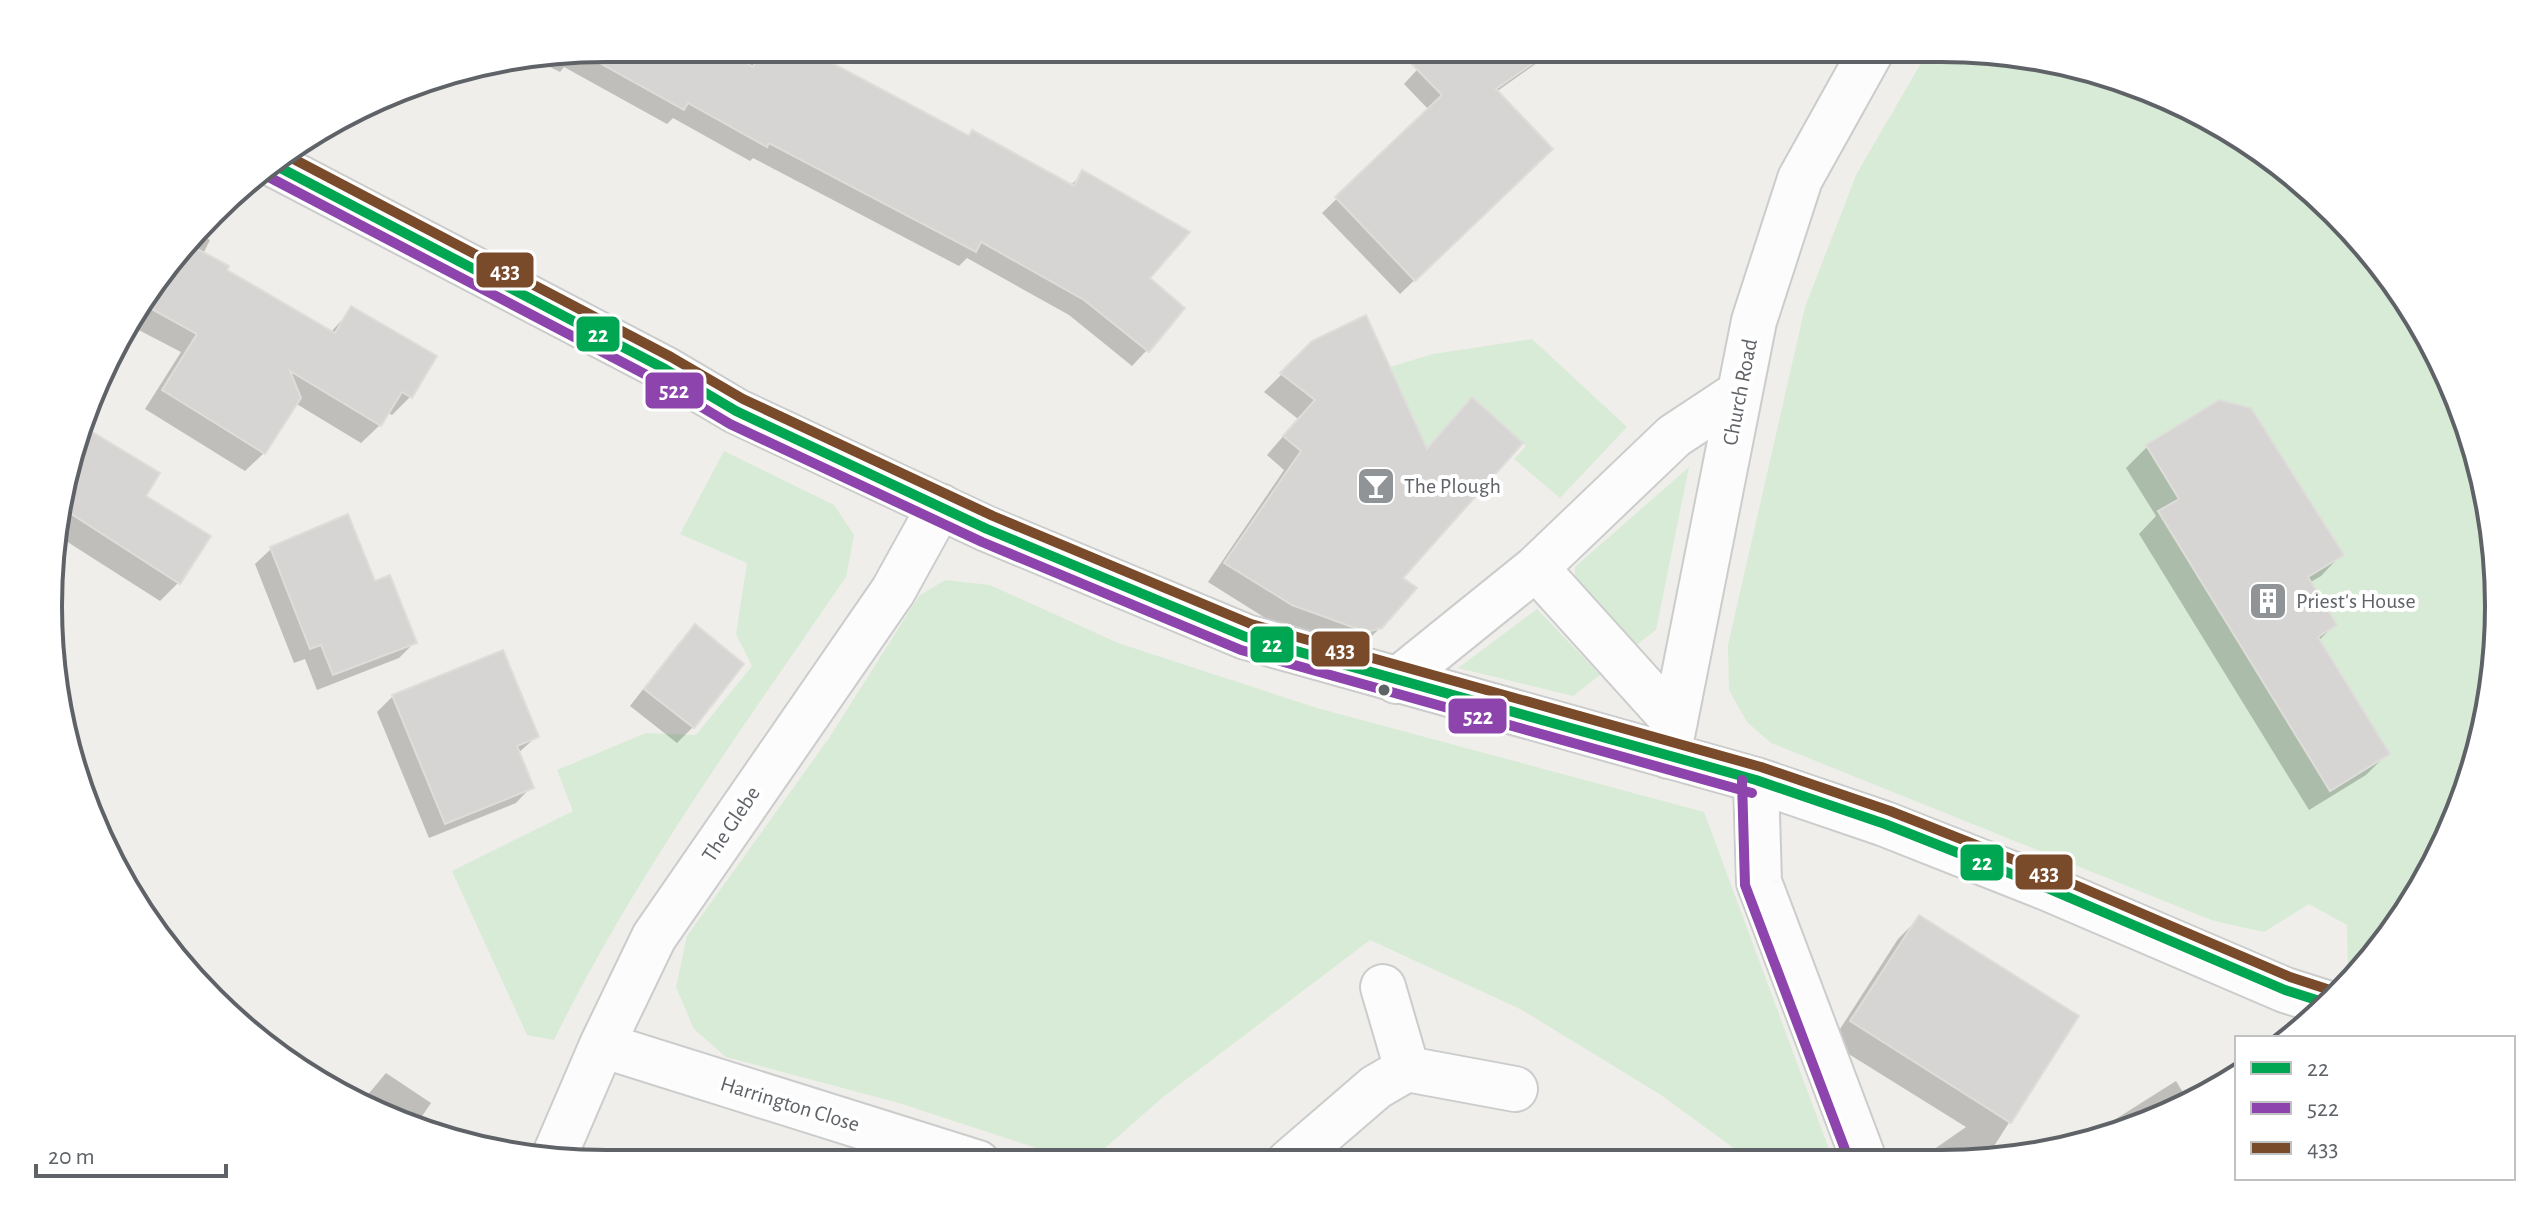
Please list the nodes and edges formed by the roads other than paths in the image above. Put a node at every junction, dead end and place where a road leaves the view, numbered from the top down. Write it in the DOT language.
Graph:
graph roads {
  1 [pos="1865,62"];
  2 [pos="282,169"];
  3 [pos="1739,393"];
  4 [pos="940,506"];
  5 [pos="1536,568"];
  6 [pos="1396,681"];
  7 [pos="1671,739"];
  8 [pos="1756,780"];
  9 [pos="1383,987"];
  10 [pos="2316,1000"];
  11 [pos="602,1045"];
  12 [pos="1407,1069"];
  13 [pos="1515,1089"];
  14 [pos="558,1148"];
  15 [pos="937,1150"];
  16 [pos="1303,1150"];
  17 [pos="1860,1150"];
  1 -- 3 [label="street, Church Road"];
  2 -- 4 [label="street"];
  3 -- 5 [label="street"];
  3 -- 7 [label="street, Church Road"];
  4 -- 6 [label="street"];
  4 -- 11 [label="street, The Glebe"];
  5 -- 6 [label="street"];
  5 -- 7 [label="street"];
  6 -- 7 [label="street"];
  7 -- 8 [label="street"];
  8 -- 10 [label="street"];
  8 -- 17 [label="street"];
  9 -- 12 [label="street"];
  11 -- 14 [label="street, The Glebe"];
  11 -- 15 [label="street, Harrington Close"];
  12 -- 13 [label="street"];
  12 -- 16 [label="street"];
}
